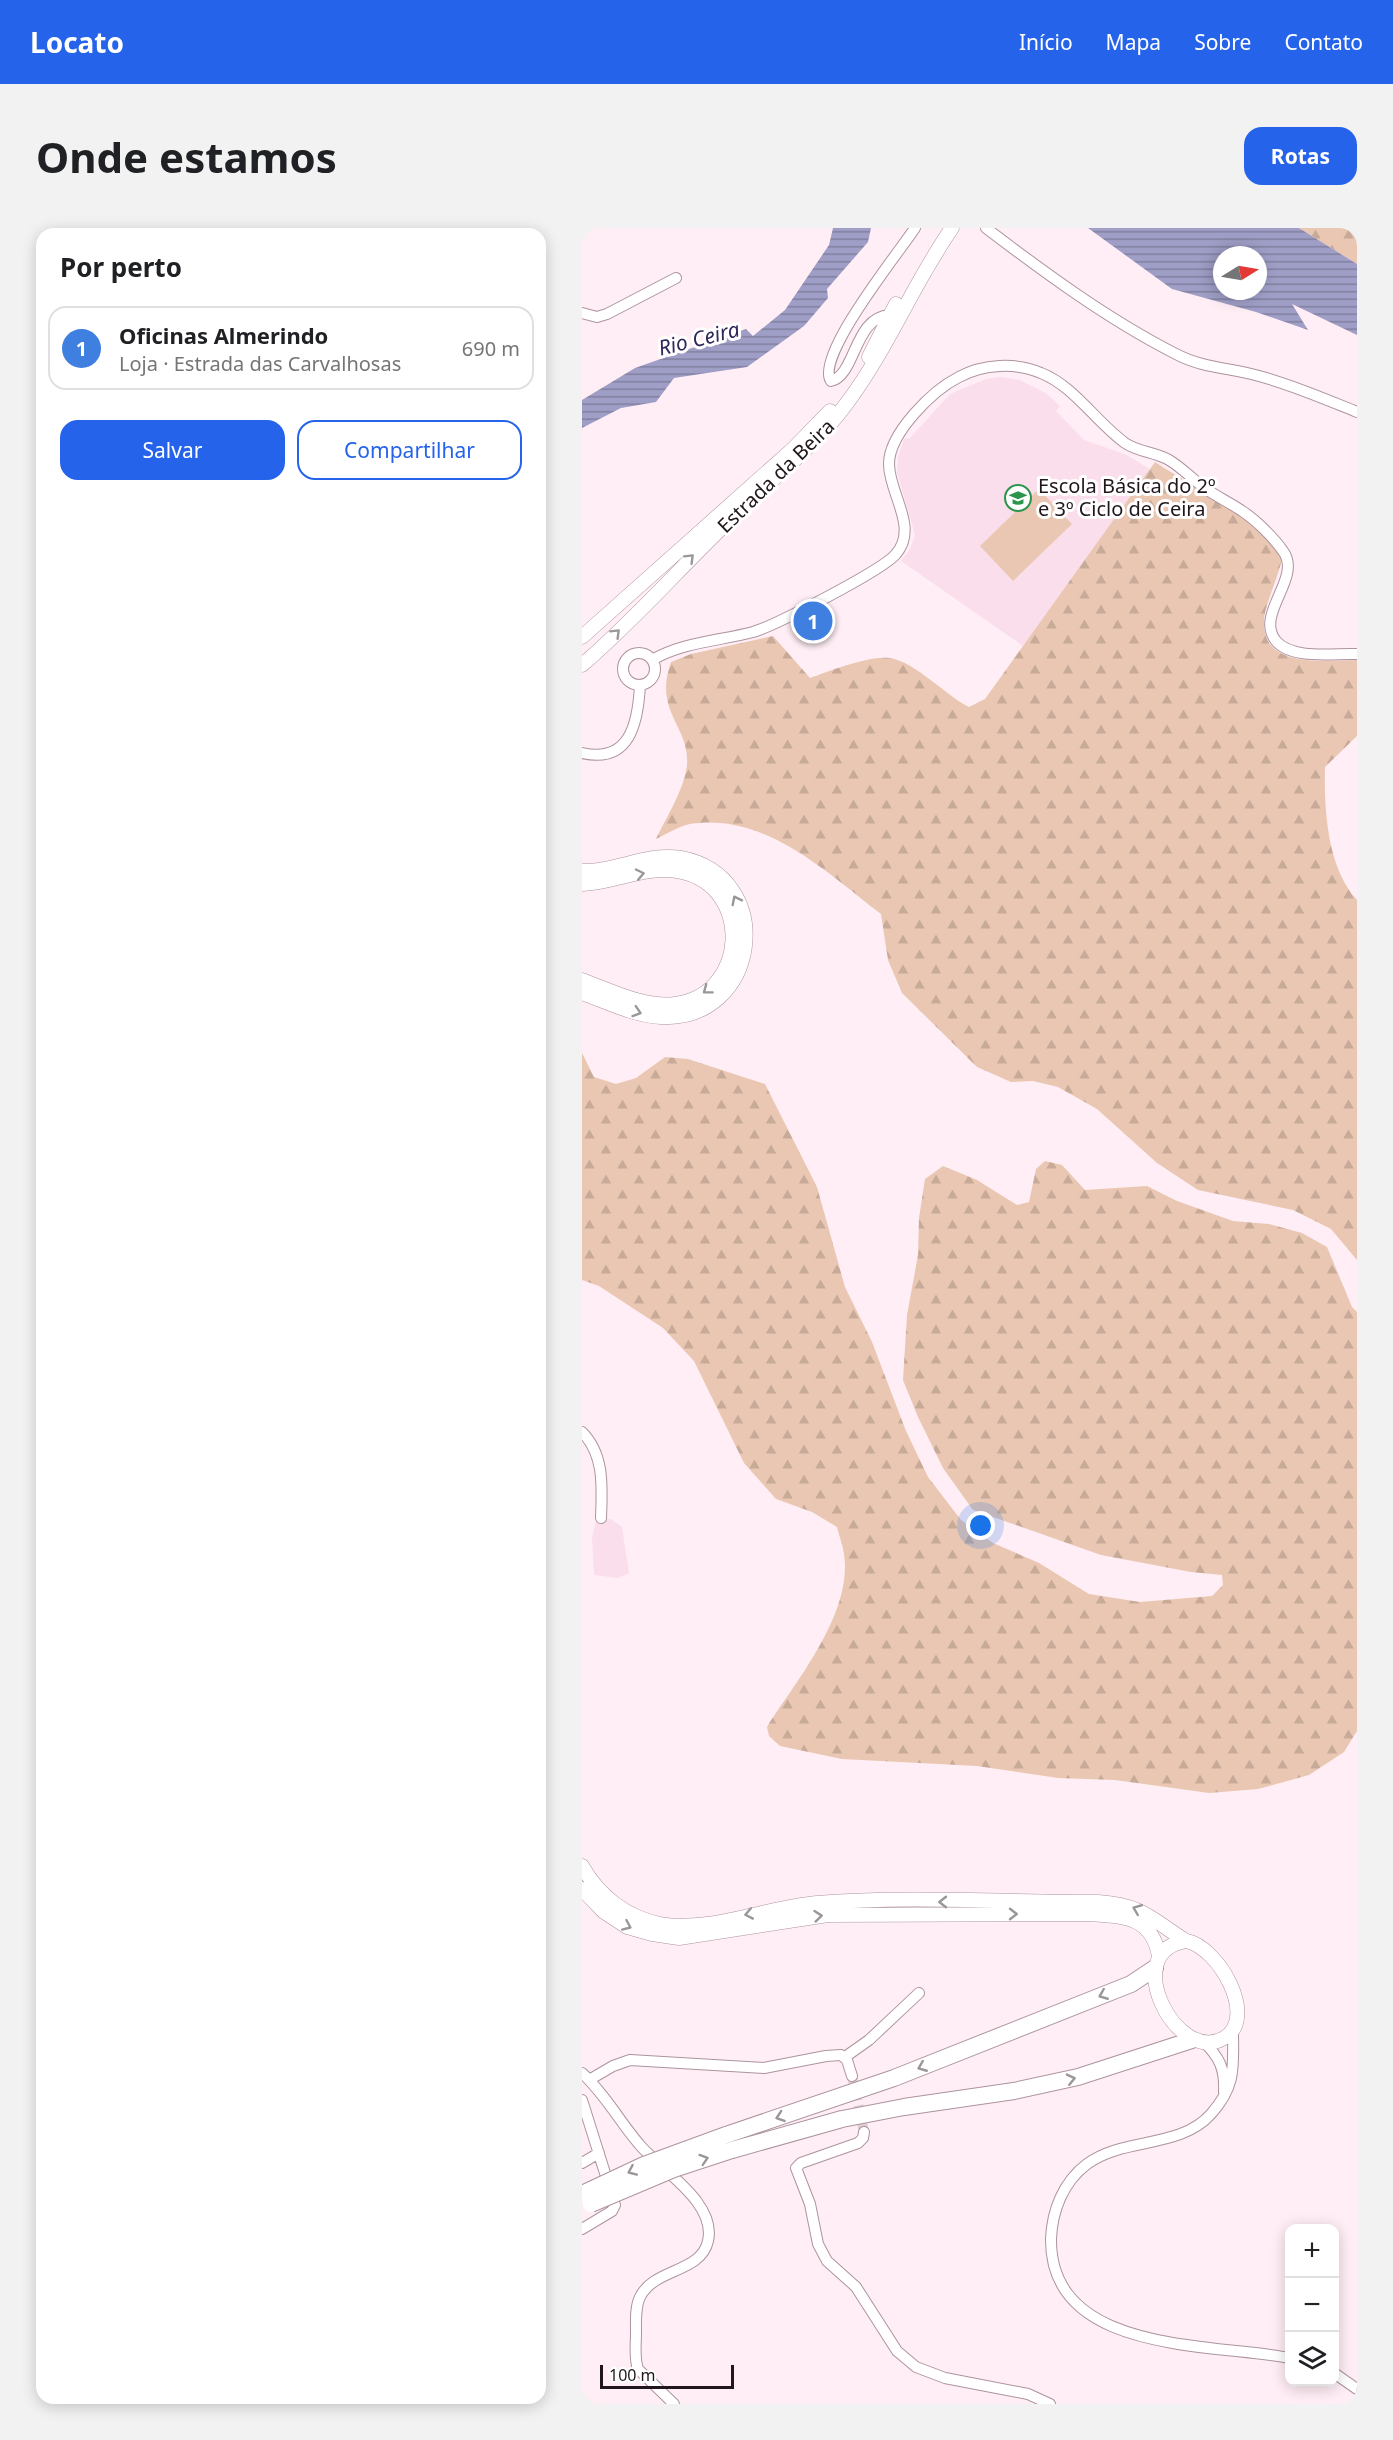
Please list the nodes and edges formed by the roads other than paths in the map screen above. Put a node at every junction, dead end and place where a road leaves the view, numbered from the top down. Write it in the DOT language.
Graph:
graph roads {
  1 [pos="915,228"];
  2 [pos="941,228"];
  3 [pos="952,228"];
  4 [pos="986,228"];
  5 [pos="676,278"];
  6 [pos="582,312"];
  7 [pos="890,315"];
  8 [pos="1357,412"];
  9 [pos="582,637"];
  10 [pos="1357,654"];
  11 [pos="652,660"];
  12 [pos="582,665"];
  13 [pos="640,685"];
  14 [pos="582,753"];
  15 [pos="582,871"];
  16 [pos="582,884"];
  17 [pos="582,980"];
  18 [pos="582,993"];
  19 [pos="582,1432"];
  20 [pos="600,1518"];
  21 [pos="582,1866"];
  22 [pos="582,1889"];
  23 [pos="1186,1941"];
  24 [pos="1157,1962"];
  25 [pos="919,1993"];
  26 [pos="1233,2030"];
  27 [pos="1198,2041"];
  28 [pos="844,2057"];
  29 [pos="586,2076"];
  30 [pos="852,2076"];
  31 [pos="1224,2095"];
  32 [pos="582,2100"];
  33 [pos="864,2132"];
  34 [pos="729,2142"];
  35 [pos="599,2153"];
  36 [pos="582,2163"];
  37 [pos="582,2194"];
  38 [pos="582,2209"];
  39 [pos="582,2229"];
  40 [pos="1285,2357"];
  41 [pos="1339,2376"];
  42 [pos="1357,2389"];
  43 [pos="674,2404"];
  44 [pos="1050,2404"];
  1 -- 7 [label="street"];
  2 -- 7 [label="main road, Estrada da Beira"];
  12 -- 3 [label="main road, Estrada da Beira, one-way"];
  4 -- 8 [label="street"];
  5 -- 6 [label="street"];
  7 -- 9 [label="main road, Estrada da Beira"];
  10 -- 11 [label="street"];
  11 -- 13 [label="street"];
  11 -- 13 [label="street"];
  13 -- 14 [label="street"];
  18 -- 15 [label="main road, one-way"];
  16 -- 17 [label="main road, one-way"];
  19 -- 20 [label="street"];
  23 -- 21 [label="main road, one-way"];
  22 -- 24 [label="main road, one-way"];
  23 -- 24 [label="main road"];
  23 -- 26 [label="main road"];
  24 -- 27 [label="main road"];
  24 -- 34 [label="highway, one-way"];
  25 -- 28 [label="street"];
  26 -- 27 [label="main road"];
  26 -- 31 [label="street"];
  27 -- 31 [label="street"];
  34 -- 27 [label="highway, one-way"];
  28 -- 29 [label="street"];
  28 -- 30 [label="street"];
  29 -- 43 [label="street"];
  31 -- 40 [label="street"];
  32 -- 35 [label="street"];
  33 -- 44 [label="street"];
  34 -- 37 [label="highway, one-way, bridge"];
  38 -- 34 [label="highway, one-way, bridge"];
  35 -- 36 [label="street"];
  35 -- 39 [label="street"];
  41 -- 42 [label="street"];
}
